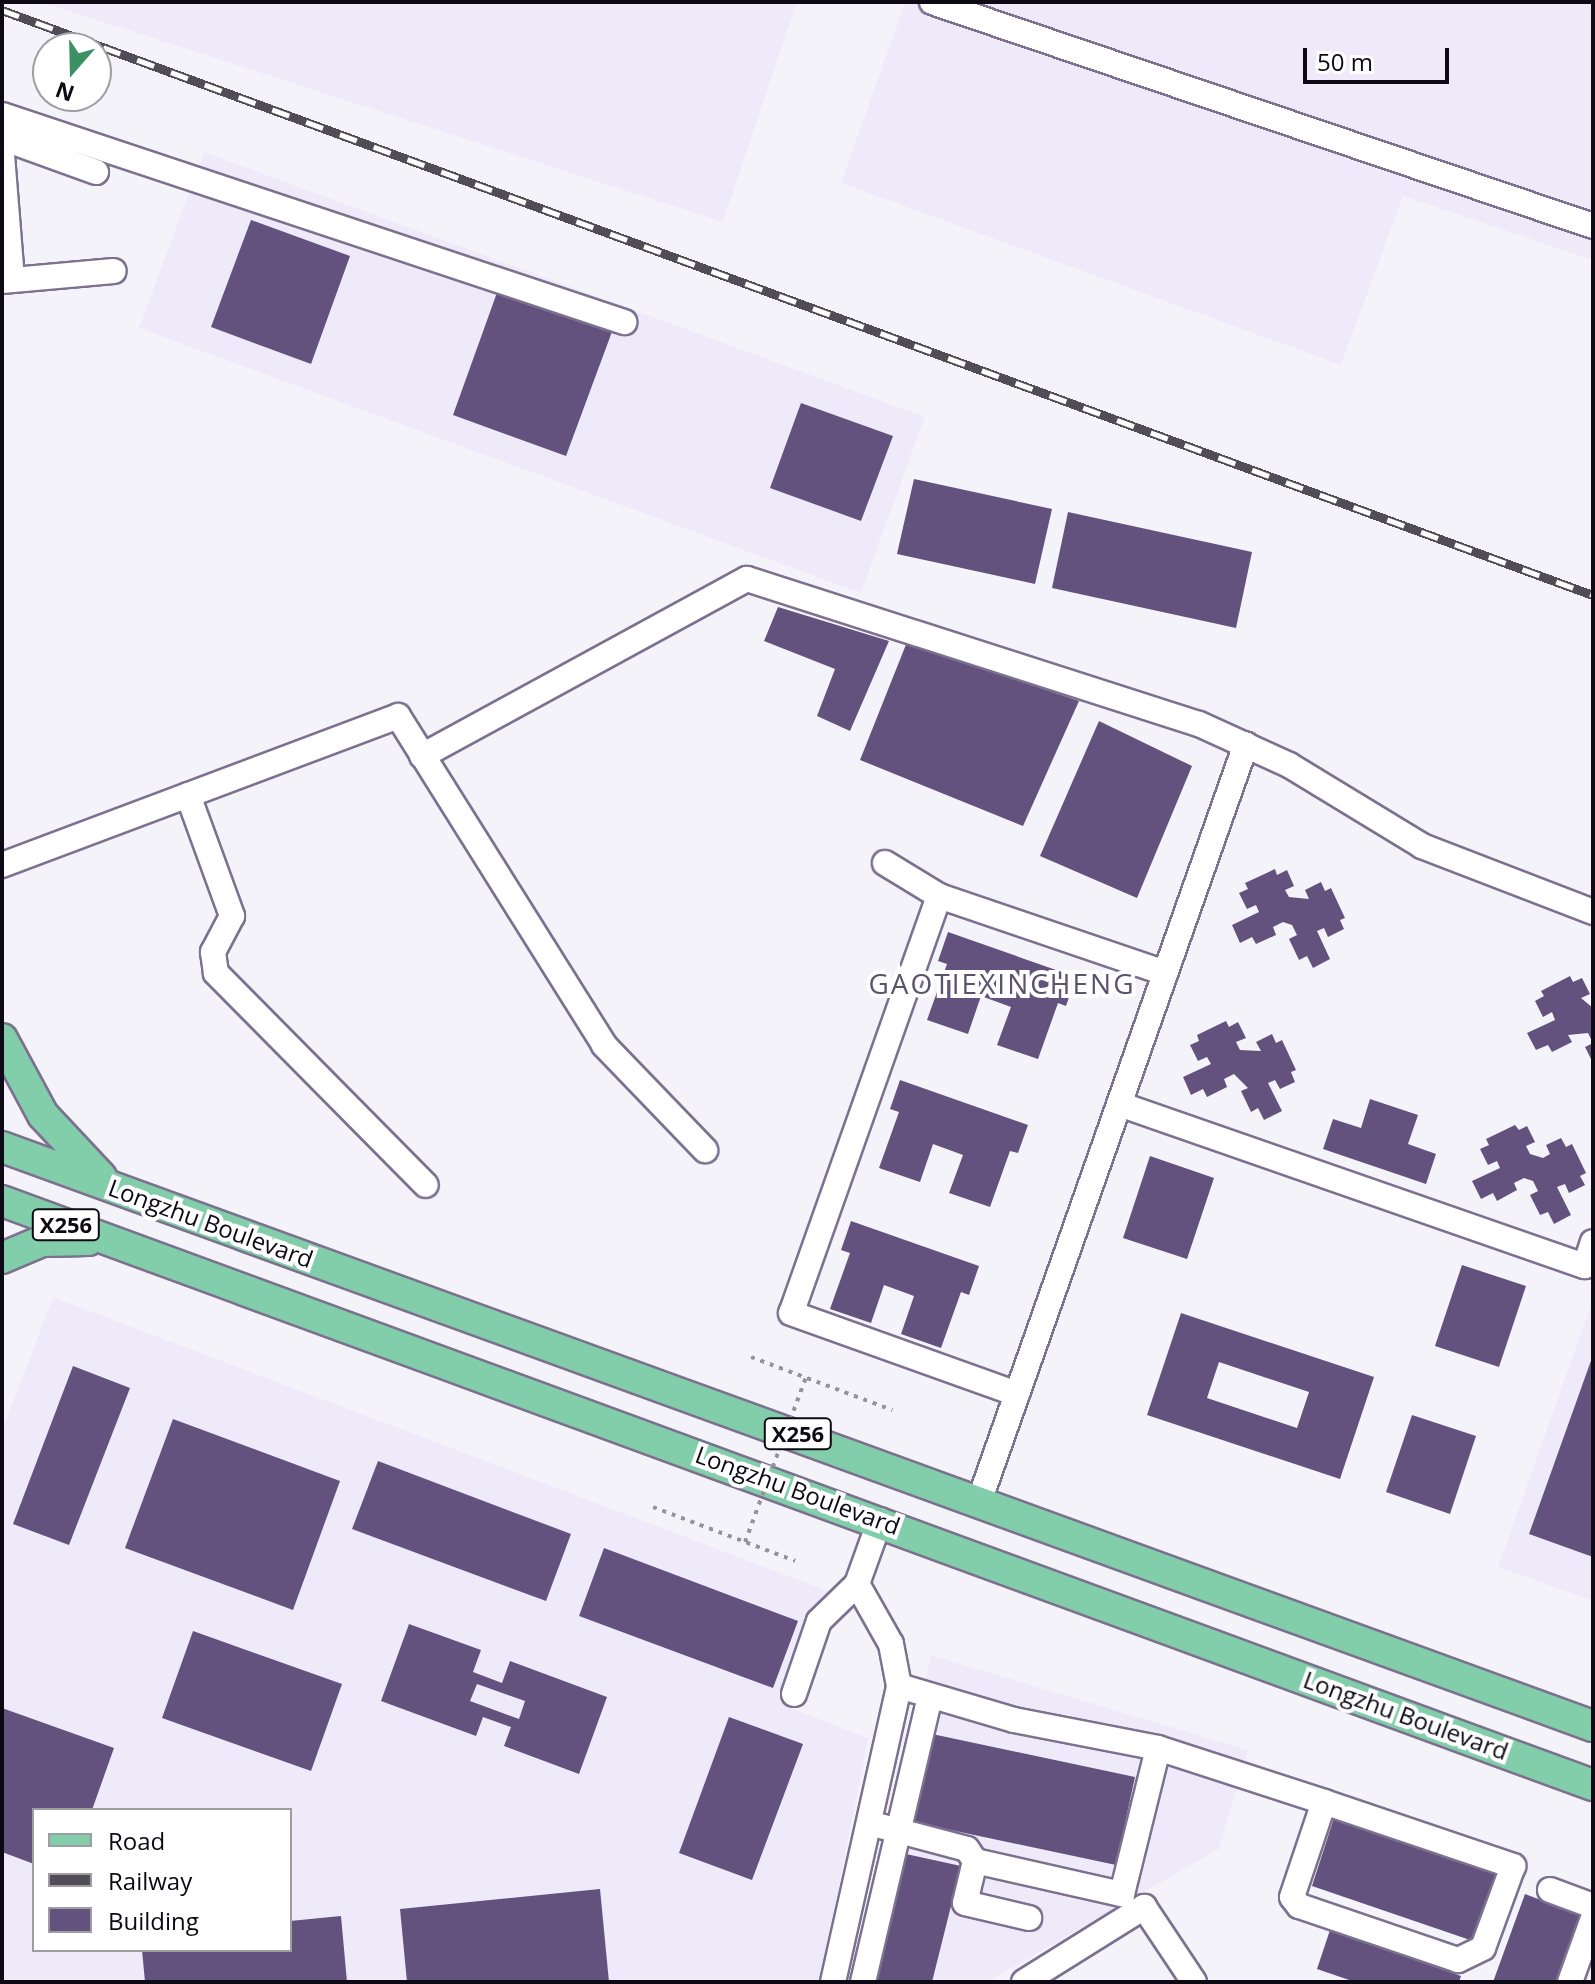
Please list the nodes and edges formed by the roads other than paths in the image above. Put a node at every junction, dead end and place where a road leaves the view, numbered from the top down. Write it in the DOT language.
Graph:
graph roads {
  1 [pos="932,2"];
  2 [pos="2,115"];
  3 [pos="2,138"];
  4 [pos="2,155"];
  5 [pos="96,172"];
  6 [pos="1593,226"];
  7 [pos="114,271"];
  8 [pos="7,281"];
  9 [pos="624,322"];
  10 [pos="1246,744"];
  11 [pos="422,756"];
  12 [pos="188,795"];
  13 [pos="885,863"];
  14 [pos="2,865"];
  15 [pos="939,896"];
  16 [pos="1593,912"];
  17 [pos="1165,973"];
  18 [pos="2,1039"];
  19 [pos="1119,1104"];
  20 [pos="2,1147"];
  21 [pos="705,1150"];
  22 [pos="426,1185"];
  23 [pos="119,1190"];
  24 [pos="2,1201"];
  25 [pos="1593,1242"];
  26 [pos="129,1249"];
  27 [pos="2,1258"];
  28 [pos="1017,1394"];
  29 [pos="980,1499"];
  30 [pos="880,1520"];
  31 [pos="857,1584"];
  32 [pos="899,1686"];
  33 [pos="794,1694"];
  34 [pos="930,1697"];
  35 [pos="1593,1726"];
  36 [pos="1158,1748"];
  37 [pos="1593,1785"];
  38 [pos="1324,1802"];
  39 [pos="869,1823"];
  40 [pos="899,1831"];
  41 [pos="975,1861"];
  42 [pos="1550,1890"];
  43 [pos="1593,1906"];
  44 [pos="1029,1918"];
  45 [pos="1593,1918"];
  46 [pos="833,1982"];
  47 [pos="863,1982"];
  48 [pos="1024,1982"];
  49 [pos="1194,1982"];
  50 [pos="1570,1982"];
  1 -- 6 [label="street"];
  2 -- 9 [label="street"];
  3 -- 5 [label="street"];
  4 -- 8 [label="street"];
  7 -- 8 [label="street"];
  10 -- 11 [label="street"];
  10 -- 16 [label="street"];
  10 -- 17 [label="street"];
  11 -- 12 [label="street"];
  11 -- 21 [label="street"];
  12 -- 14 [label="street"];
  12 -- 22 [label="street"];
  13 -- 15 [label="street"];
  15 -- 17 [label="street"];
  15 -- 28 [label="street"];
  17 -- 19 [label="street"];
  18 -- 23 [label="main road"];
  19 -- 25 [label="street"];
  19 -- 28 [label="street"];
  20 -- 23 [label="main road, Longzhu Boulevard / X256"];
  23 -- 29 [label="main road, Longzhu Boulevard / X256"];
  24 -- 26 [label="main road, Longzhu Boulevard / X256"];
  26 -- 27 [label="main road, X256"];
  26 -- 30 [label="main road, Longzhu Boulevard / X256"];
  28 -- 29 [label="street"];
  29 -- 35 [label="main road, Longzhu Boulevard / X256"];
  30 -- 31 [label="street"];
  30 -- 37 [label="main road, Longzhu Boulevard / X256"];
  31 -- 32 [label="street"];
  31 -- 33 [label="street"];
  32 -- 34 [label="street"];
  32 -- 39 [label="street"];
  34 -- 36 [label="street"];
  34 -- 40 [label="street"];
  36 -- 38 [label="street"];
  36 -- 41 [label="street"];
  38 -- 38 [label="street"];
  39 -- 40 [label="street"];
  39 -- 46 [label="street"];
  40 -- 41 [label="street"];
  40 -- 47 [label="street"];
  41 -- 44 [label="street"];
  42 -- 43 [label="street"];
  45 -- 50 [label="street"];
  48 -- 49 [label="street"];
}
